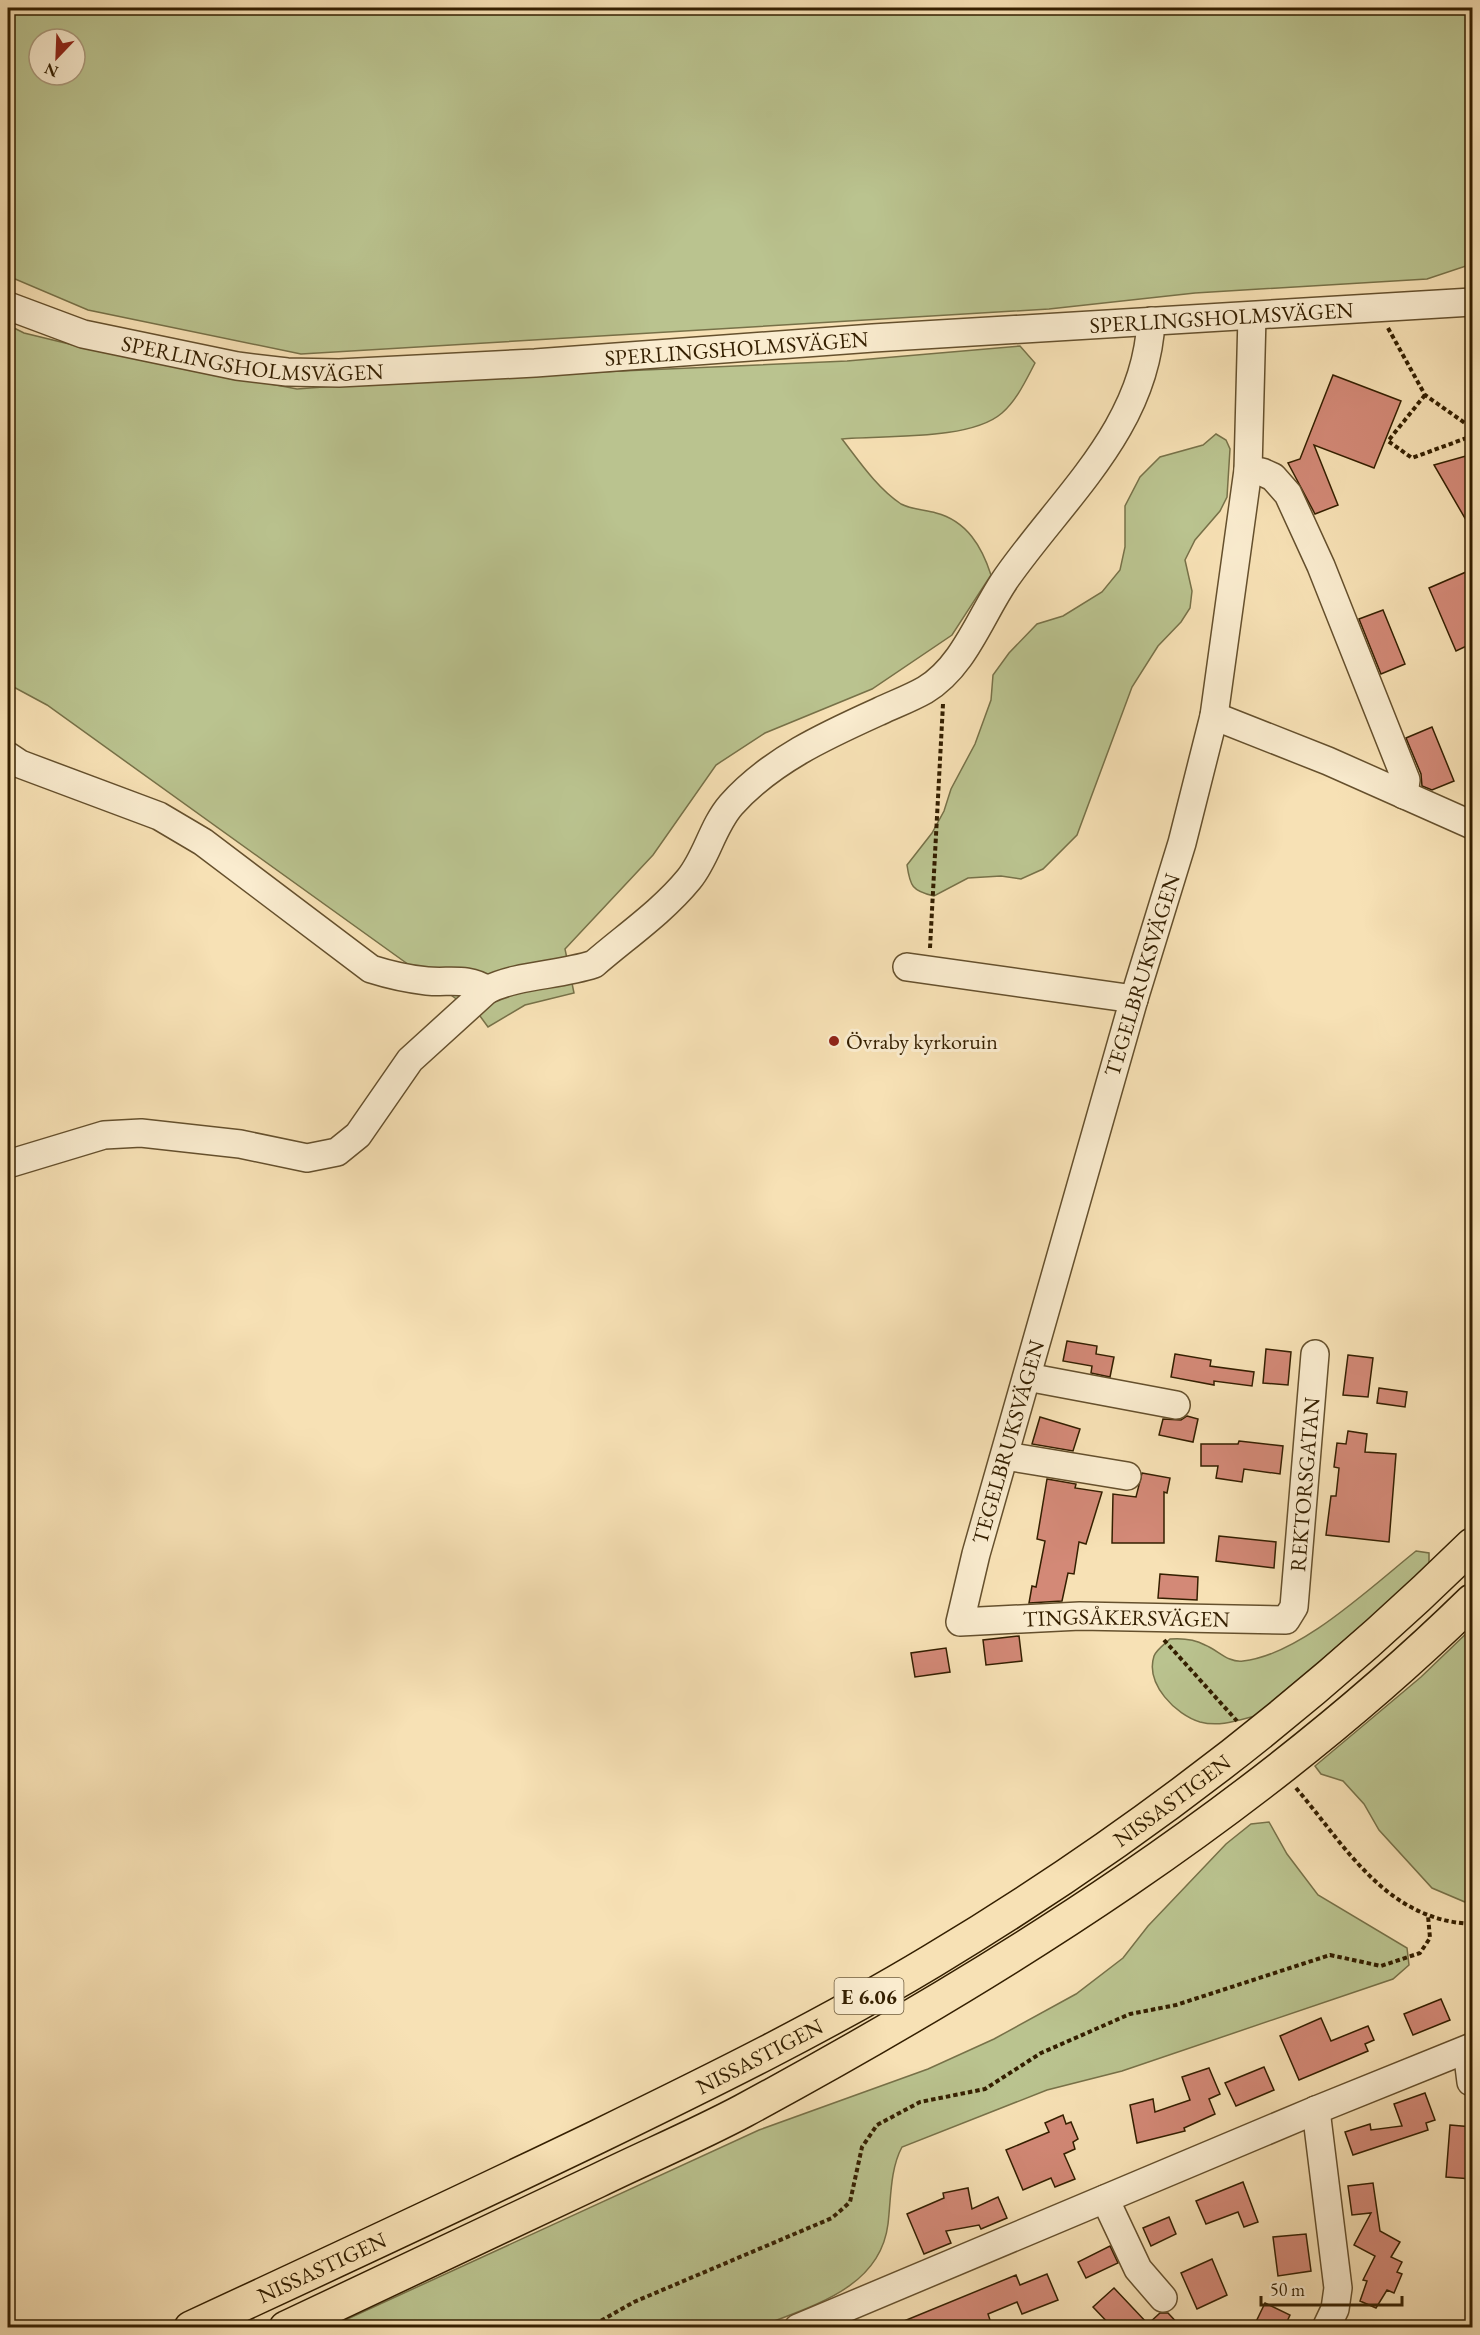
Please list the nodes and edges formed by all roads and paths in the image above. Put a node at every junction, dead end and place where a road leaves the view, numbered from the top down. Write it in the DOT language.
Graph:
graph roads {
  1 [pos="1473,302"];
  2 [pos="8,306"];
  3 [pos="1252,316"];
  4 [pos="1151,321"];
  5 [pos="1384,321"];
  6 [pos="1425,395"];
  7 [pos="1473,428"];
  8 [pos="1473,436"];
  9 [pos="1248,470"];
  10 [pos="945,676"];
  11 [pos="1214,716"];
  12 [pos="8,756"];
  13 [pos="1404,795"];
  14 [pos="1473,825"];
  15 [pos="918,969"];
  16 [pos="487,990"];
  17 [pos="1134,999"];
  18 [pos="8,1164"];
  19 [pos="1315,1354"];
  20 [pos="1027,1377"];
  21 [pos="1176,1405"];
  22 [pos="1005,1456"];
  23 [pos="1127,1476"];
  24 [pos="1473,1545"];
  25 [pos="1473,1601"];
  26 [pos="1292,1615"];
  27 [pos="1152,1618"];
  28 [pos="960,1622"];
  29 [pos="1240,1724"];
  30 [pos="1289,1780"];
  31 [pos="1428,1916"];
  32 [pos="1473,1924"];
  33 [pos="1470,2049"];
  34 [pos="1471,2082"];
  35 [pos="1316,2110"];
  36 [pos="1105,2199"];
  37 [pos="1163,2298"];
  38 [pos="803,2327"];
  39 [pos="191,2328"];
  40 [pos="286,2328"];
  41 [pos="588,2328"];
  42 [pos="1326,2328"];
  1 -- 3 [label="street, SPERLINGSHOLMSVÄGEN"];
  2 -- 4 [label="street, SPERLINGSHOLMSVÄGEN"];
  3 -- 4 [label="street, SPERLINGSHOLMSVÄGEN"];
  3 -- 9 [label="street, TEGELBRUKSVÄGEN"];
  4 -- 10 [label="street"];
  5 -- 6 [label="path"];
  6 -- 7 [label="path"];
  6 -- 8 [label="path"];
  9 -- 11 [label="street, TEGELBRUKSVÄGEN"];
  9 -- 13 [label="street"];
  10 -- 15 [label="path"];
  10 -- 16 [label="street"];
  11 -- 13 [label="street"];
  11 -- 17 [label="street, TEGELBRUKSVÄGEN"];
  12 -- 16 [label="street"];
  13 -- 14 [label="street"];
  15 -- 17 [label="street"];
  16 -- 18 [label="street"];
  17 -- 20 [label="street, TEGELBRUKSVÄGEN"];
  19 -- 26 [label="street, REKTORSGATAN"];
  20 -- 21 [label="street"];
  20 -- 22 [label="street, TEGELBRUKSVÄGEN"];
  22 -- 23 [label="street"];
  22 -- 28 [label="street, TEGELBRUKSVÄGEN"];
  24 -- 39 [label="highway, NISSASTIGEN / E 6.06"];
  25 -- 40 [label="highway, NISSASTIGEN / E 6.06"];
  26 -- 27 [label="street, TINGSÅKERSVÄGEN"];
  27 -- 28 [label="street, TINGSÅKERSVÄGEN"];
  27 -- 29 [label="path"];
  30 -- 31 [label="path"];
  31 -- 32 [label="path"];
  31 -- 41 [label="path"];
  33 -- 34 [label="street"];
  33 -- 35 [label="street"];
  35 -- 36 [label="street"];
  35 -- 42 [label="street"];
  36 -- 37 [label="street"];
  36 -- 38 [label="street"];
}
